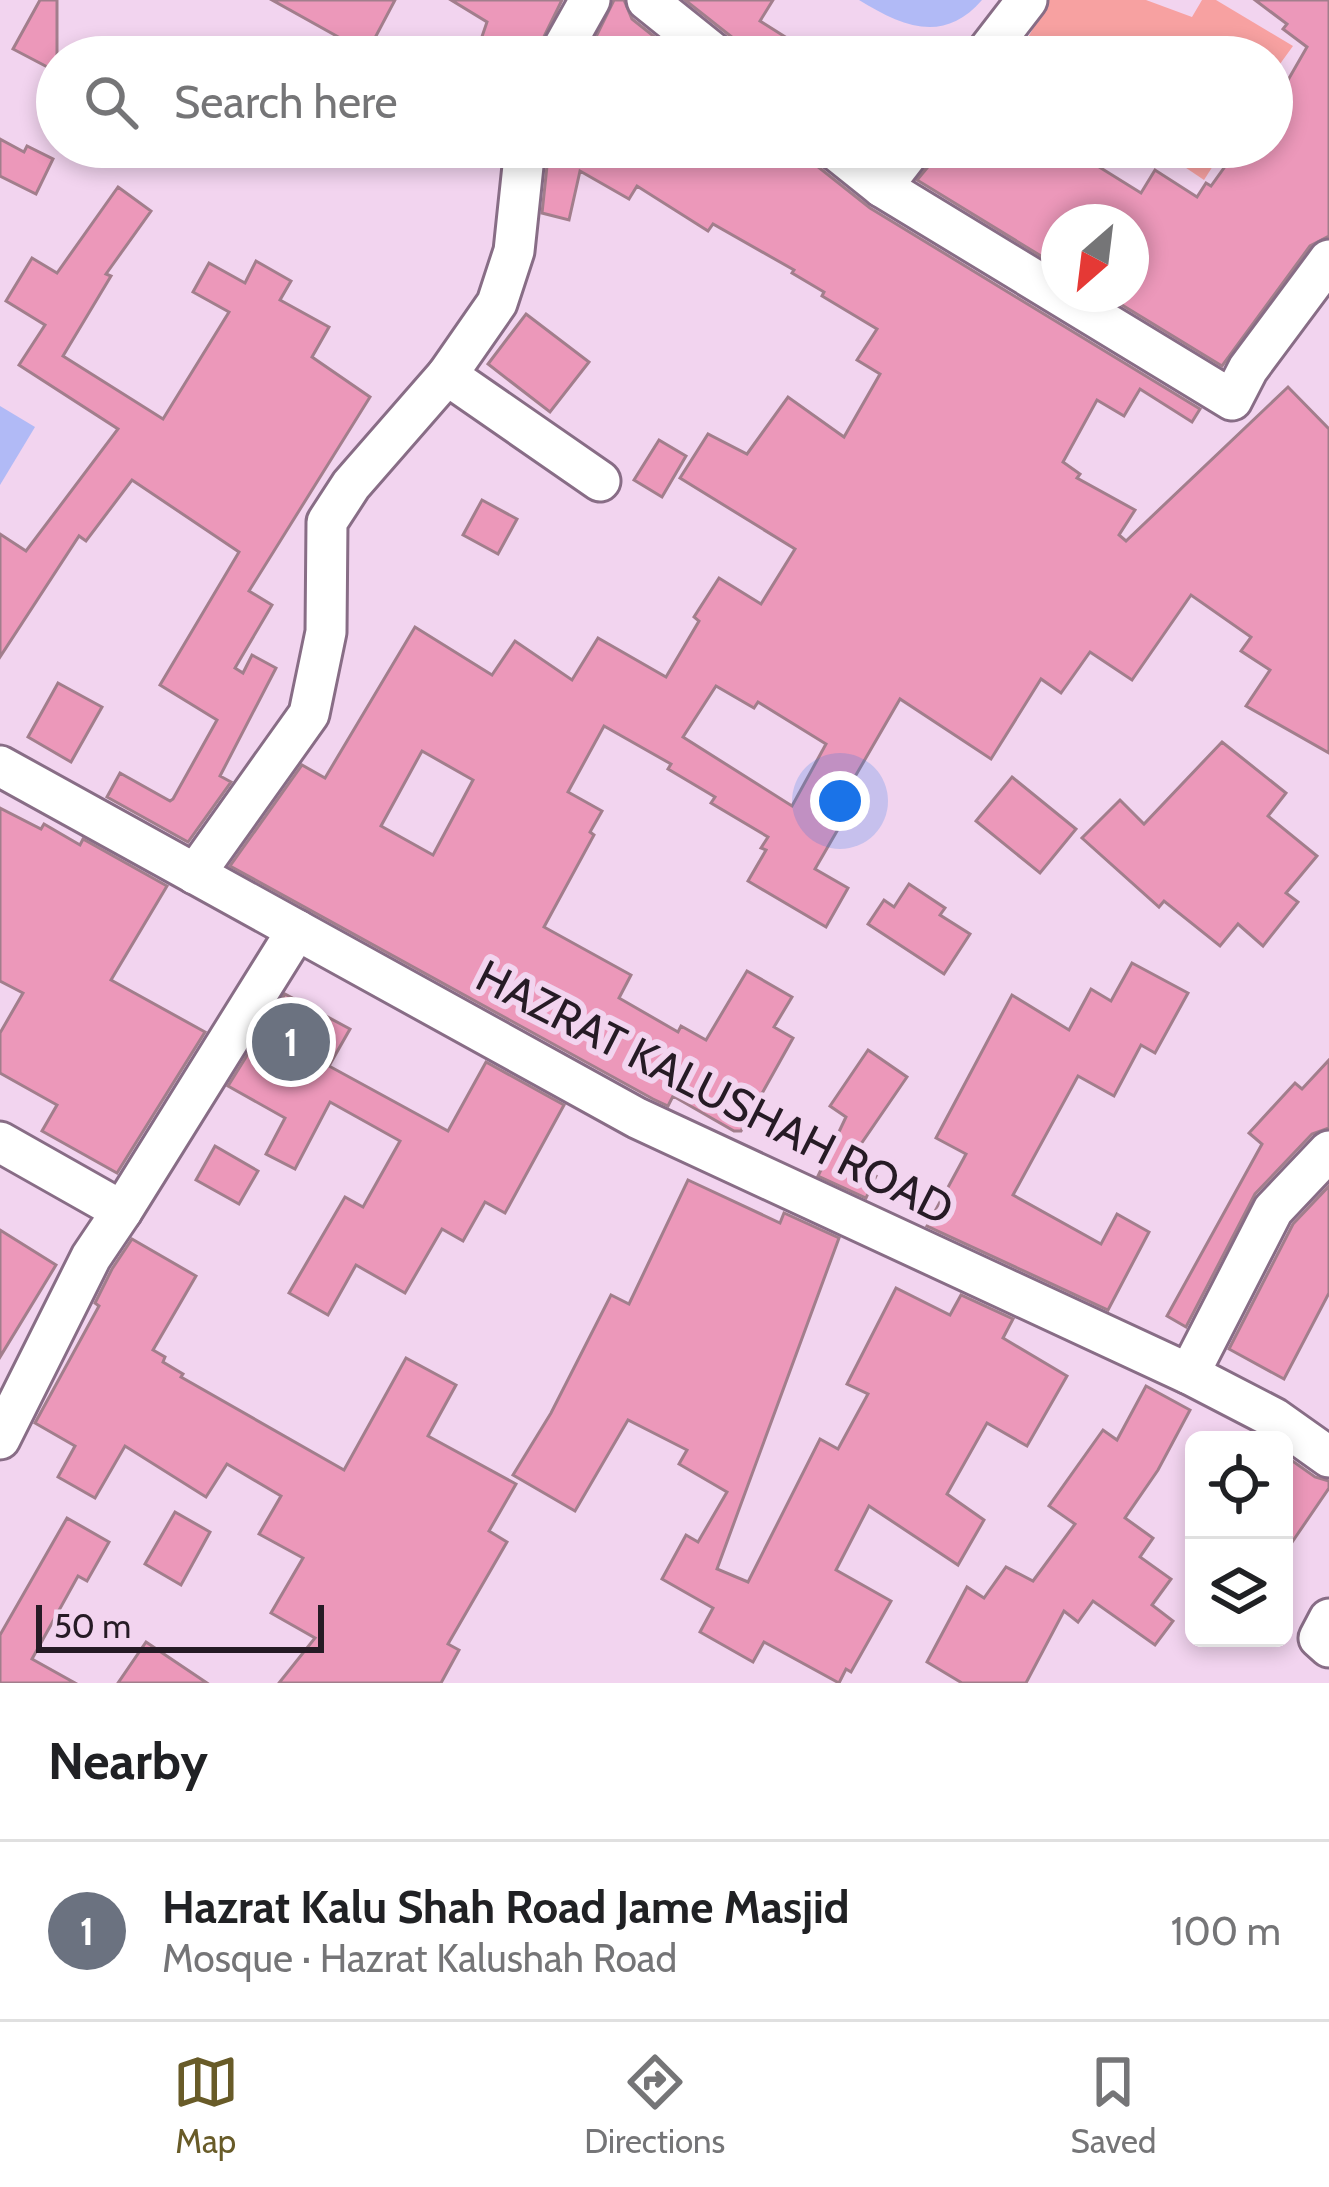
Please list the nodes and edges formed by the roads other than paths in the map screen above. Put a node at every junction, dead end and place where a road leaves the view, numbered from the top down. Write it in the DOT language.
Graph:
graph roads {
  1 [pos="590,0"];
  2 [pos="646,0"];
  3 [pos="1027,0"];
  4 [pos="570,36"];
  5 [pos="691,36"];
  6 [pos="999,36"];
  7 [pos="523,168"];
  8 [pos="858,168"];
  9 [pos="897,168"];
  10 [pos="882,187"];
  11 [pos="1329,260"];
  12 [pos="447,375"];
  13 [pos="600,481"];
  14 [pos="0,766"];
  15 [pos="195,874"];
  16 [pos="298,930"];
  17 [pos="0,1142"];
  18 [pos="1329,1151"];
  19 [pos="122,1211"];
  20 [pos="1189,1374"];
  21 [pos="11,1389"];
  22 [pos="0,1439"];
  23 [pos="1329,1457"];
  24 [pos="1329,1618"];
  25 [pos="1329,1648"];
  1 -- 4 [label="street"];
  2 -- 5 [label="street"];
  3 -- 6 [label="street"];
  7 -- 12 [label="street"];
  8 -- 10 [label="street"];
  9 -- 10 [label="street"];
  10 -- 11 [label="street"];
  12 -- 13 [label="street"];
  12 -- 15 [label="street"];
  14 -- 15 [label="street, HAZRAT KALUSHAH ROAD"];
  15 -- 16 [label="street, HAZRAT KALUSHAH ROAD"];
  16 -- 19 [label="street"];
  16 -- 20 [label="street, HAZRAT KALUSHAH ROAD"];
  17 -- 19 [label="street"];
  18 -- 20 [label="street"];
  19 -- 21 [label="street"];
  20 -- 23 [label="street, HAZRAT KALUSHAH ROAD"];
  21 -- 22 [label="street"];
  24 -- 25 [label="street"];
}
